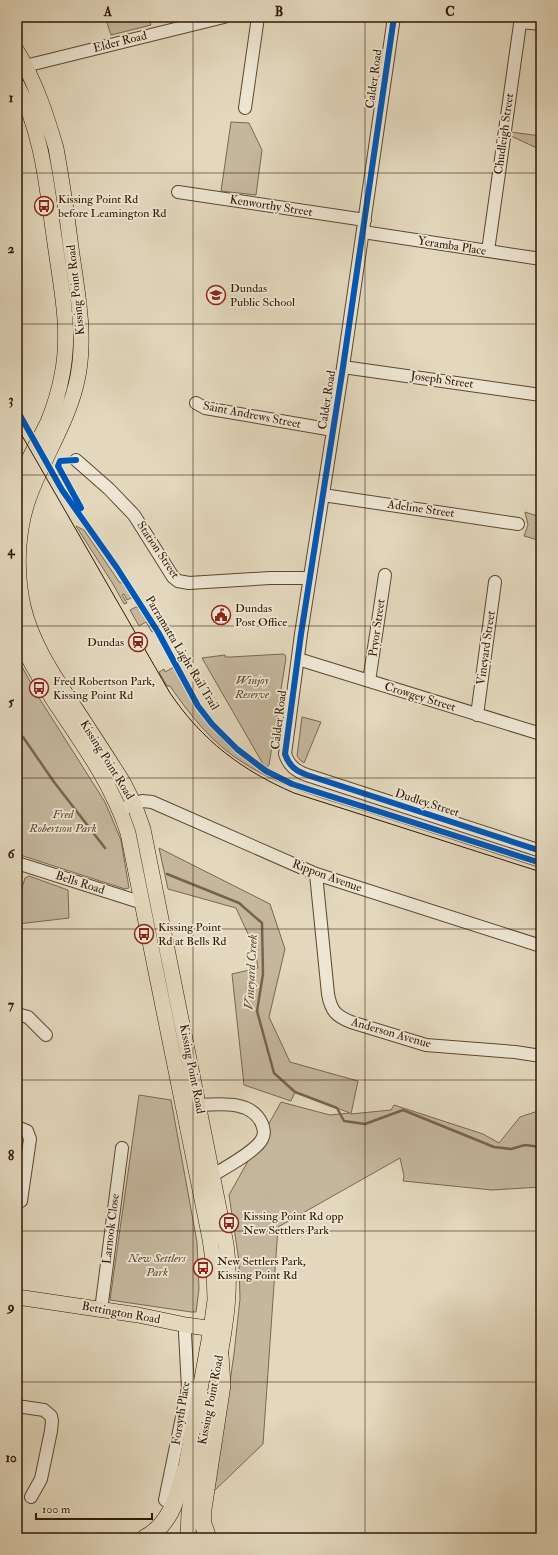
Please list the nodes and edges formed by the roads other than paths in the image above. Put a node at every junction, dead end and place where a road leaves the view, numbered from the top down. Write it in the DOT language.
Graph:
graph roads {
  1 [pos="224,17"];
  2 [pos="258,17"];
  3 [pos="394,17"];
  4 [pos="520,19"];
  5 [pos="541,24"];
  6 [pos="17,51"];
  7 [pos="21,67"];
  8 [pos="17,85"];
  9 [pos="245,108"];
  10 [pos="178,192"];
  11 [pos="364,226"];
  12 [pos="488,251"];
  13 [pos="541,259"];
  14 [pos="343,367"];
  15 [pos="541,395"];
  16 [pos="196,402"];
  17 [pos="333,430"];
  18 [pos="76,460"];
  19 [pos="17,488"];
  20 [pos="323,495"];
  21 [pos="518,524"];
  22 [pos="385,575"];
  23 [pos="310,578"];
  24 [pos="495,582"];
  25 [pos="17,630"];
  26 [pos="298,659"];
  27 [pos="370,681"];
  28 [pos="477,715"];
  29 [pos="541,734"];
  30 [pos="307,775"];
  31 [pos="134,804"];
  32 [pos="120,810"];
  33 [pos="541,851"];
  34 [pos="18,867"];
  35 [pos="316,874"];
  36 [pos="143,903"];
  37 [pos="541,946"];
  38 [pos="17,1014"];
  39 [pos="46,1035"];
  40 [pos="541,1056"];
  41 [pos="199,1105"];
  42 [pos="17,1127"];
  43 [pos="122,1148"];
  44 [pos="213,1175"];
  45 [pos="20,1201"];
  46 [pos="17,1297"];
  47 [pos="17,1301"];
  48 [pos="101,1310"];
  49 [pos="186,1325"];
  50 [pos="218,1330"];
  51 [pos="220,1355"];
  52 [pos="17,1406"];
  53 [pos="185,1471"];
  54 [pos="31,1497"];
  55 [pos="165,1500"];
  56 [pos="145,1538"];
  57 [pos="178,1538"];
  58 [pos="188,1538"];
  59 [pos="208,1538"];
  1 -- 7 [label="street, Elder Road"];
  2 -- 9 [label="street"];
  3 -- 11 [label="street, Calder Road"];
  4 -- 5 [label="street"];
  4 -- 12 [label="street, Chudleigh Street"];
  6 -- 7 [label="main road, Kissing Point Road"];
  7 -- 31 [label="main road, Kissing Point Road"];
  8 -- 19 [label="main road, Kissing Point Road"];
  10 -- 11 [label="street, Kenworthy Street"];
  11 -- 12 [label="street, Yeramba Place"];
  11 -- 14 [label="street, Calder Road"];
  12 -- 13 [label="street, Yeramba Place"];
  14 -- 15 [label="street, Joseph Street"];
  14 -- 17 [label="street, Calder Road"];
  16 -- 17 [label="street, Saint Andrews Street"];
  17 -- 20 [label="street, Calder Road"];
  18 -- 23 [label="street, Station Street"];
  20 -- 21 [label="street, Adeline Street"];
  20 -- 23 [label="street, Calder Road"];
  22 -- 27 [label="street, Pryor Street"];
  23 -- 26 [label="street, Calder Road"];
  24 -- 28 [label="street, Vineyard Street"];
  25 -- 32 [label="main road, Kissing Point Road"];
  26 -- 27 [label="street, Crowgey Street"];
  26 -- 30 [label="street, Calder Road"];
  27 -- 28 [label="street, Crowgey Street"];
  28 -- 29 [label="street, Crowgey Street"];
  30 -- 33 [label="street, Dudley Street"];
  31 -- 32 [label="street, Rippon Avenue"];
  31 -- 35 [label="street, Rippon Avenue"];
  31 -- 41 [label="main road, Kissing Point Road"];
  32 -- 36 [label="main road, Kissing Point Road"];
  34 -- 36 [label="street, Bells Road"];
  35 -- 37 [label="street, Rippon Avenue"];
  35 -- 40 [label="street, Anderson Avenue"];
  36 -- 50 [label="main road, Kissing Point Road"];
  38 -- 39 [label="street"];
  41 -- 44 [label="main road, Kissing Point Road"];
  41 -- 44 [label="street"];
  42 -- 45 [label="street"];
  43 -- 48 [label="street, Larnook Close"];
  44 -- 50 [label="main road, Kissing Point Road"];
  46 -- 47 [label="street"];
  46 -- 48 [label="main road, Bettington Road"];
  48 -- 49 [label="main road, Bettington Road"];
  49 -- 50 [label="main road, Bettington Road"];
  49 -- 55 [label="street, Forsyth Place"];
  50 -- 51 [label="main road, Kissing Point Road"];
  50 -- 53 [label="main road, Kissing Point Road"];
  51 -- 58 [label="main road, Kissing Point Road"];
  51 -- 59 [label="highway"];
  52 -- 54 [label="street"];
  53 -- 56 [label="highway"];
  53 -- 57 [label="main road, Kissing Point Road"];
}
